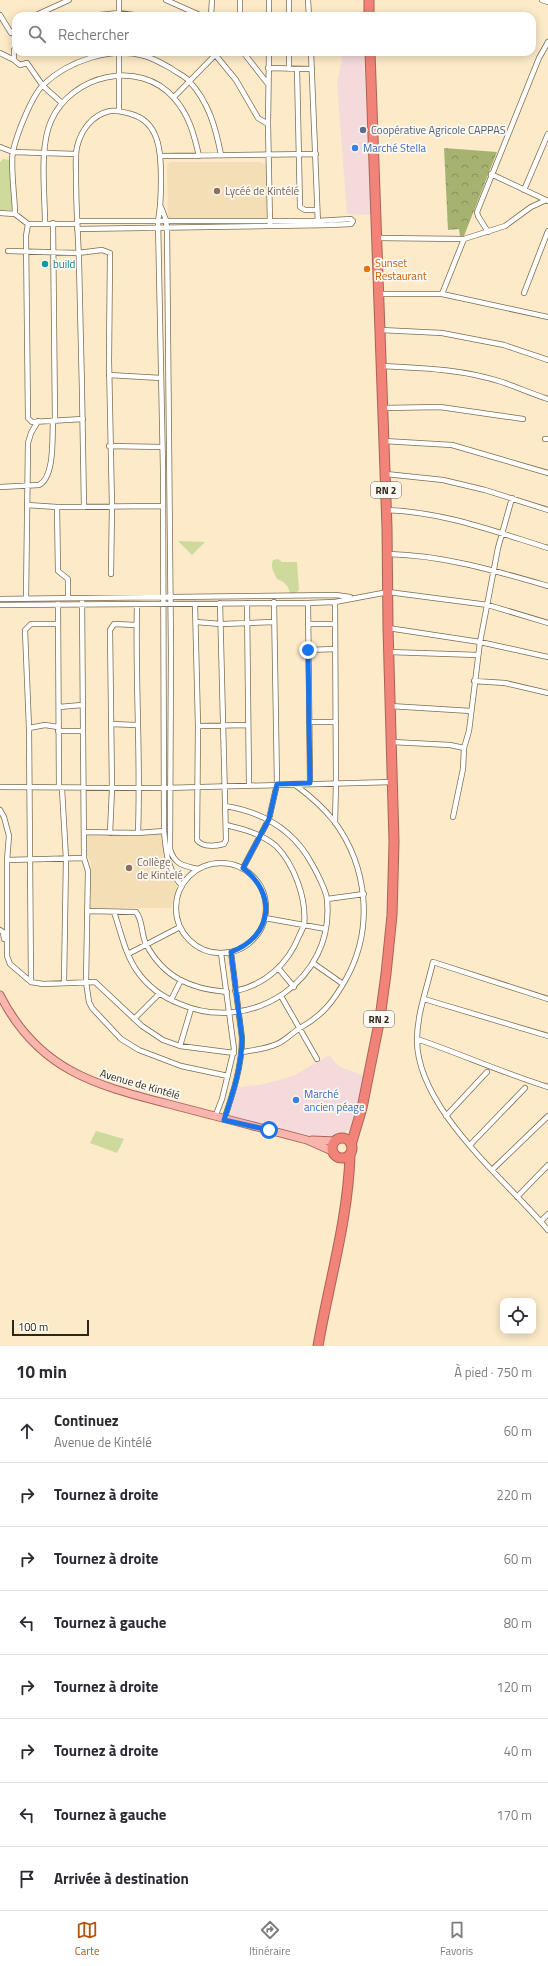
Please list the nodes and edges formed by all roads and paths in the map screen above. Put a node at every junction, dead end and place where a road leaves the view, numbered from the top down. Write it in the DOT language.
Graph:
graph roads {
  1 [pos="69,0"];
  2 [pos="119,0"];
  3 [pos="168,0"];
  4 [pos="212,0"];
  5 [pos="240,0"];
  6 [pos="269,0"];
  7 [pos="289,0"];
  8 [pos="308,0"];
  9 [pos="369,0"];
  10 [pos="542,0"];
  11 [pos="62,1"];
  12 [pos="548,2"];
  13 [pos="41,12"];
  14 [pos="119,12"];
  15 [pos="194,12"];
  16 [pos="211,12"];
  17 [pos="240,12"];
  18 [pos="269,12"];
  19 [pos="289,12"];
  20 [pos="309,12"];
  21 [pos="369,12"];
  22 [pos="0,15"];
  23 [pos="12,32"];
  24 [pos="548,42"];
  25 [pos="0,52"];
  26 [pos="14,56"];
  27 [pos="101,56"];
  28 [pos="119,56"];
  29 [pos="143,56"];
  30 [pos="212,56"];
  31 [pos="217,56"];
  32 [pos="247,56"];
  33 [pos="268,56"];
  34 [pos="289,56"];
  35 [pos="311,56"];
  36 [pos="370,56"];
  37 [pos="14,60"];
  38 [pos="268,68"];
  39 [pos="289,69"];
  40 [pos="297,69"];
  41 [pos="312,69"];
  42 [pos="119,74"];
  43 [pos="189,80"];
  44 [pos="268,84"];
  45 [pos="42,86"];
  46 [pos="174,97"];
  47 [pos="62,102"];
  48 [pos="119,110"];
  49 [pos="268,124"];
  50 [pos="548,134"];
  51 [pos="0,147"];
  52 [pos="13,152"];
  53 [pos="299,153"];
  54 [pos="44,154"];
  55 [pos="76,154"];
  56 [pos="269,154"];
  57 [pos="316,154"];
  58 [pos="221,155"];
  59 [pos="161,156"];
  60 [pos="199,156"];
  61 [pos="491,174"];
  62 [pos="524,190"];
  63 [pos="547,200"];
  64 [pos="161,206"];
  65 [pos="317,210"];
  66 [pos="0,213"];
  67 [pos="15,214"];
  68 [pos="166,220"];
  69 [pos="158,221"];
  70 [pos="46,223"];
  71 [pos="53,223"];
  72 [pos="318,223"];
  73 [pos="28,224"];
  74 [pos="270,224"];
  75 [pos="77,225"];
  76 [pos="158,228"];
  77 [pos="166,228"];
  78 [pos="548,230"];
  79 [pos="488,232"];
  80 [pos="378,238"];
  81 [pos="464,240"];
  82 [pos="8,251"];
  83 [pos="26,253"];
  84 [pos="54,253"];
  85 [pos="78,253"];
  86 [pos="524,292"];
  87 [pos="379,294"];
  88 [pos="442,294"];
  89 [pos="548,317"];
  90 [pos="381,330"];
  91 [pos="548,360"];
  92 [pos="382,366"];
  93 [pos="109,375"];
  94 [pos="161,378"];
  95 [pos="548,399"];
  96 [pos="383,408"];
  97 [pos="83,419"];
  98 [pos="523,419"];
  99 [pos="54,420"];
  100 [pos="38,421"];
  101 [pos="384,440"];
  102 [pos="109,446"];
  103 [pos="162,448"];
  104 [pos="548,472"];
  105 [pos="386,474"];
  106 [pos="0,486"];
  107 [pos="27,486"];
  108 [pos="512,498"];
  109 [pos="27,505"];
  110 [pos="112,506"];
  111 [pos="163,506"];
  112 [pos="57,507"];
  113 [pos="84,507"];
  114 [pos="386,510"];
  115 [pos="548,510"];
  116 [pos="502,534"];
  117 [pos="548,548"];
  118 [pos="388,554"];
  119 [pos="495,570"];
  120 [pos="111,574"];
  121 [pos="548,586"];
  122 [pos="388,592"];
  123 [pos="275,596"];
  124 [pos="170,597"];
  125 [pos="68,598"];
  126 [pos="82,598"];
  127 [pos="164,598"];
  128 [pos="354,598"];
  129 [pos="0,599"];
  130 [pos="26,599"];
  131 [pos="335,602"];
  132 [pos="220,603"];
  133 [pos="274,603"];
  134 [pos="308,603"];
  135 [pos="58,604"];
  136 [pos="82,604"];
  137 [pos="195,604"];
  138 [pos="247,604"];
  139 [pos="0,605"];
  140 [pos="136,605"];
  141 [pos="164,605"];
  142 [pos="170,605"];
  143 [pos="488,605"];
  144 [pos="196,622"];
  145 [pos="274,622"];
  146 [pos="548,622"];
  147 [pos="247,623"];
  148 [pos="58,624"];
  149 [pos="221,624"];
  150 [pos="308,624"];
  151 [pos="335,624"];
  152 [pos="136,625"];
  153 [pos="388,628"];
  154 [pos="480,642"];
  155 [pos="335,649"];
  156 [pos="308,650"];
  157 [pos="389,652"];
  158 [pos="478,655"];
  159 [pos="548,657"];
  160 [pos="474,681"];
  161 [pos="548,693"];
  162 [pos="82,705"];
  163 [pos="390,706"];
  164 [pos="59,707"];
  165 [pos="471,711"];
  166 [pos="309,722"];
  167 [pos="336,722"];
  168 [pos="111,724"];
  169 [pos="248,724"];
  170 [pos="136,725"];
  171 [pos="198,726"];
  172 [pos="224,726"];
  173 [pos="29,728"];
  174 [pos="58,729"];
  175 [pos="83,731"];
  176 [pos="392,742"];
  177 [pos="464,748"];
  178 [pos="336,782"];
  179 [pos="393,782"];
  180 [pos="310,783"];
  181 [pos="277,784"];
  182 [pos="294,784"];
  183 [pos="249,785"];
  184 [pos="196,786"];
  185 [pos="224,786"];
  186 [pos="0,787"];
  187 [pos="29,788"];
  188 [pos="60,788"];
  189 [pos="84,788"];
  190 [pos="139,788"];
  191 [pos="167,788"];
  192 [pos="112,789"];
  193 [pos="225,806"];
  194 [pos="0,810"];
  195 [pos="453,817"];
  196 [pos="269,819"];
  197 [pos="335,823"];
  198 [pos="226,825"];
  199 [pos="164,831"];
  200 [pos="84,832"];
  201 [pos="110,833"];
  202 [pos="138,833"];
  203 [pos="260,836"];
  204 [pos="84,858"];
  205 [pos="66,859"];
  206 [pos="6,860"];
  207 [pos="30,860"];
  208 [pos="243,868"];
  209 [pos="198,869"];
  210 [pos="182,886"];
  211 [pos="364,894"];
  212 [pos="327,899"];
  213 [pos="88,912"];
  214 [pos="114,912"];
  215 [pos="265,918"];
  216 [pos="304,925"];
  217 [pos="180,927"];
  218 [pos="326,929"];
  219 [pos="0,930"];
  220 [pos="146,944"];
  221 [pos="231,952"];
  222 [pos="221,953"];
  223 [pos="128,954"];
  224 [pos="7,956"];
  225 [pos="313,963"];
  226 [pos="279,969"];
  227 [pos="181,980"];
  228 [pos="31,982"];
  229 [pos="64,982"];
  230 [pos="86,982"];
  231 [pos="343,984"];
  232 [pos="294,986"];
  233 [pos="235,991"];
  234 [pos="227,992"];
  235 [pos="159,994"];
  236 [pos="0,995"];
  237 [pos="281,996"];
  238 [pos="424,999"];
  239 [pos="548,999"];
  240 [pos="171,1000"];
  241 [pos="191,1009"];
  242 [pos="230,1012"];
  243 [pos="238,1012"];
  244 [pos="134,1019"];
  245 [pos="298,1029"];
  246 [pos="548,1036"];
  247 [pos="417,1039"];
  248 [pos="180,1046"];
  249 [pos="242,1052"];
  250 [pos="234,1053"];
  251 [pos="317,1059"];
  252 [pos="487,1072"];
  253 [pos="228,1076"];
  254 [pos="548,1087"];
  255 [pos="525,1088"];
  256 [pos="446,1116"];
  257 [pos="548,1116"];
  258 [pos="215,1117"];
  259 [pos="224,1120"];
  260 [pos="307,1140"];
  261 [pos="336,1141"];
  262 [pos="349,1142"];
  263 [pos="470,1145"];
  264 [pos="334,1152"];
  265 [pos="346,1156"];
  266 [pos="548,1165"];
  267 [pos="492,1170"];
  268 [pos="517,1197"];
  269 [pos="548,1214"];
  270 [pos="541,1221"];
  271 [pos="548,1230"];
  272 [pos="318,1346"];
  1 -- 11 [label="street"];
  2 -- 14 [label="street"];
  3 -- 15 [label="street"];
  4 -- 16 [label="street"];
  5 -- 17 [label="street"];
  6 -- 18 [label="street"];
  7 -- 19 [label="street"];
  8 -- 20 [label="street"];
  9 -- 21 [label="highway"];
  10 -- 12 [label="street"];
  11 -- 13 [label="street"];
  22 -- 23 [label="street"];
  24 -- 61 [label="street"];
  25 -- 37 [label="street"];
  26 -- 37 [label="street"];
  27 -- 45 [label="street"];
  28 -- 42 [label="street"];
  29 -- 43 [label="street"];
  30 -- 43 [label="street"];
  31 -- 49 [label="street"];
  32 -- 44 [label="street"];
  33 -- 38 [label="street"];
  34 -- 39 [label="street"];
  35 -- 41 [label="street"];
  36 -- 80 [label="highway, RN 2"];
  37 -- 45 [label="street"];
  38 -- 39 [label="street"];
  38 -- 44 [label="street"];
  39 -- 40 [label="street"];
  40 -- 41 [label="street"];
  40 -- 53 [label="street"];
  41 -- 57 [label="street"];
  42 -- 46 [label="street"];
  42 -- 47 [label="street"];
  42 -- 48 [label="street"];
  43 -- 46 [label="street"];
  43 -- 58 [label="street"];
  44 -- 49 [label="street"];
  45 -- 47 [label="street"];
  45 -- 52 [label="street"];
  46 -- 60 [label="street"];
  47 -- 54 [label="street"];
  48 -- 55 [label="street"];
  48 -- 59 [label="street"];
  49 -- 56 [label="street"];
  50 -- 62 [label="street"];
  51 -- 52 [label="street"];
  52 -- 54 [label="street"];
  52 -- 67 [label="street"];
  53 -- 56 [label="street"];
  53 -- 57 [label="street"];
  53 -- 65 [label="street"];
  54 -- 55 [label="street"];
  54 -- 70 [label="street"];
  55 -- 75 [label="street"];
  56 -- 58 [label="street"];
  56 -- 74 [label="street"];
  57 -- 65 [label="street"];
  58 -- 60 [label="street"];
  59 -- 60 [label="street"];
  59 -- 64 [label="street"];
  61 -- 62 [label="street"];
  61 -- 79 [label="street"];
  62 -- 63 [label="street"];
  63 -- 79 [label="street"];
  64 -- 68 [label="street"];
  64 -- 69 [label="street"];
  65 -- 72 [label="street"];
  66 -- 67 [label="street"];
  67 -- 73 [label="street"];
  68 -- 69 [label="street"];
  68 -- 74 [label="street"];
  68 -- 77 [label="street"];
  69 -- 75 [label="street"];
  69 -- 76 [label="street"];
  70 -- 71 [label="street"];
  70 -- 73 [label="street"];
  71 -- 75 [label="street"];
  71 -- 84 [label="street"];
  72 -- 72 [label="street"];
  72 -- 74 [label="street"];
  73 -- 83 [label="street"];
  74 -- 77 [label="street"];
  75 -- 76 [label="street"];
  75 -- 85 [label="street"];
  76 -- 77 [label="street"];
  76 -- 94 [label="street"];
  77 -- 124 [label="street"];
  78 -- 86 [label="street"];
  79 -- 81 [label="street"];
  80 -- 81 [label="street"];
  80 -- 87 [label="highway, RN 2"];
  81 -- 88 [label="street"];
  82 -- 83 [label="street"];
  83 -- 84 [label="street"];
  83 -- 100 [label="street"];
  84 -- 85 [label="street"];
  84 -- 99 [label="street"];
  85 -- 93 [label="street"];
  85 -- 97 [label="street"];
  87 -- 88 [label="street"];
  87 -- 90 [label="highway, RN 2"];
  88 -- 89 [label="street"];
  90 -- 91 [label="street"];
  90 -- 92 [label="highway, RN 2"];
  92 -- 95 [label="street"];
  92 -- 96 [label="highway, RN 2"];
  93 -- 94 [label="street"];
  93 -- 102 [label="street"];
  94 -- 103 [label="street"];
  96 -- 98 [label="street"];
  96 -- 101 [label="highway, RN 2"];
  97 -- 99 [label="street"];
  97 -- 113 [label="street"];
  99 -- 100 [label="street"];
  99 -- 107 [label="street"];
  100 -- 107 [label="street"];
  101 -- 104 [label="street"];
  101 -- 105 [label="highway, RN 2"];
  102 -- 103 [label="street"];
  102 -- 110 [label="street"];
  103 -- 111 [label="street"];
  105 -- 108 [label="street"];
  105 -- 114 [label="highway, RN 2"];
  106 -- 107 [label="street"];
  107 -- 109 [label="street"];
  108 -- 115 [label="street"];
  108 -- 116 [label="street"];
  109 -- 112 [label="street"];
  109 -- 130 [label="street"];
  110 -- 111 [label="street"];
  110 -- 113 [label="street"];
  110 -- 120 [label="street"];
  111 -- 127 [label="street"];
  112 -- 113 [label="street"];
  112 -- 125 [label="street"];
  114 -- 116 [label="street"];
  114 -- 118 [label="highway, RN 2"];
  116 -- 117 [label="street"];
  116 -- 119 [label="street"];
  118 -- 119 [label="street"];
  118 -- 122 [label="highway, RN 2"];
  119 -- 121 [label="street"];
  119 -- 143 [label="street"];
  122 -- 128 [label="street"];
  122 -- 143 [label="street"];
  122 -- 153 [label="highway, RN 2"];
  123 -- 124 [label="street"];
  123 -- 128 [label="street"];
  123 -- 133 [label="street"];
  124 -- 127 [label="street"];
  124 -- 142 [label="street"];
  125 -- 126 [label="street"];
  125 -- 130 [label="street"];
  126 -- 127 [label="street"];
  126 -- 136 [label="street"];
  127 -- 141 [label="street"];
  128 -- 131 [label="street"];
  129 -- 130 [label="street"];
  131 -- 134 [label="street"];
  131 -- 151 [label="street"];
  132 -- 137 [label="street"];
  132 -- 138 [label="street"];
  132 -- 149 [label="street"];
  133 -- 134 [label="street"];
  133 -- 138 [label="street"];
  133 -- 145 [label="street"];
  134 -- 150 [label="street"];
  135 -- 136 [label="street"];
  135 -- 139 [label="street"];
  135 -- 148 [label="street"];
  136 -- 140 [label="street"];
  136 -- 162 [label="street"];
  137 -- 142 [label="street"];
  137 -- 144 [label="street"];
  138 -- 147 [label="street"];
  140 -- 141 [label="street"];
  140 -- 152 [label="street"];
  141 -- 142 [label="street"];
  141 -- 191 [label="street"];
  142 -- 191 [label="street"];
  143 -- 146 [label="street"];
  143 -- 154 [label="street"];
  144 -- 149 [label="street"];
  144 -- 171 [label="street"];
  145 -- 147 [label="street"];
  145 -- 181 [label="street"];
  147 -- 149 [label="street"];
  147 -- 169 [label="street"];
  148 -- 164 [label="street"];
  148 -- 173 [label="street"];
  149 -- 172 [label="street"];
  150 -- 151 [label="street"];
  150 -- 156 [label="street"];
  151 -- 155 [label="street"];
  152 -- 168 [label="street"];
  152 -- 170 [label="street"];
  153 -- 154 [label="street"];
  153 -- 157 [label="highway, RN 2"];
  154 -- 158 [label="street"];
  154 -- 159 [label="street"];
  155 -- 156 [label="street"];
  155 -- 167 [label="street"];
  156 -- 166 [label="street"];
  157 -- 158 [label="street"];
  157 -- 163 [label="highway, RN 2"];
  158 -- 160 [label="street"];
  160 -- 161 [label="street"];
  160 -- 165 [label="street"];
  162 -- 164 [label="street"];
  162 -- 175 [label="street"];
  163 -- 165 [label="street"];
  163 -- 176 [label="highway, RN 2"];
  164 -- 174 [label="street"];
  165 -- 177 [label="street"];
  166 -- 167 [label="street"];
  166 -- 180 [label="street"];
  167 -- 178 [label="street"];
  168 -- 170 [label="street"];
  168 -- 192 [label="street"];
  169 -- 172 [label="street"];
  169 -- 183 [label="street"];
  170 -- 190 [label="street"];
  171 -- 172 [label="street"];
  171 -- 184 [label="street"];
  172 -- 185 [label="street"];
  173 -- 174 [label="street"];
  173 -- 187 [label="street"];
  174 -- 175 [label="street"];
  174 -- 188 [label="street"];
  175 -- 189 [label="street"];
  176 -- 177 [label="street"];
  176 -- 179 [label="highway, RN 2"];
  177 -- 195 [label="street"];
  178 -- 179 [label="street"];
  178 -- 180 [label="street"];
  178 -- 197 [label="street"];
  179 -- 262 [label="highway, RN 2"];
  180 -- 182 [label="street"];
  181 -- 182 [label="street"];
  181 -- 183 [label="street"];
  181 -- 196 [label="street"];
  182 -- 197 [label="street"];
  183 -- 185 [label="street"];
  184 -- 185 [label="street"];
  184 -- 191 [label="street"];
  184 -- 198 [label="street"];
  185 -- 193 [label="street"];
  186 -- 187 [label="street"];
  187 -- 188 [label="street"];
  187 -- 207 [label="street"];
  188 -- 189 [label="street"];
  188 -- 205 [label="street"];
  189 -- 192 [label="street"];
  189 -- 200 [label="street"];
  190 -- 191 [label="street"];
  190 -- 192 [label="street"];
  190 -- 202 [label="street"];
  191 -- 199 [label="street"];
  191 -- 209 [label="street"];
  192 -- 201 [label="street"];
  193 -- 196 [label="street"];
  193 -- 198 [label="street"];
  194 -- 206 [label="street"];
  196 -- 203 [label="street"];
  196 -- 212 [label="street"];
  197 -- 211 [label="street"];
  198 -- 203 [label="street"];
  199 -- 202 [label="street"];
  199 -- 210 [label="street"];
  200 -- 201 [label="street"];
  200 -- 204 [label="street"];
  201 -- 202 [label="street"];
  203 -- 208 [label="street"];
  203 -- 216 [label="street"];
  204 -- 205 [label="street"];
  204 -- 213 [label="street"];
  205 -- 207 [label="street"];
  205 -- 229 [label="street"];
  206 -- 207 [label="street"];
  206 -- 224 [label="street"];
  207 -- 228 [label="street"];
  208 -- 209 [label="street"];
  208 -- 215 [label="street"];
  209 -- 210 [label="street"];
  210 -- 217 [label="street"];
  211 -- 212 [label="street"];
  211 -- 231 [label="street"];
  212 -- 218 [label="street"];
  213 -- 214 [label="street"];
  213 -- 230 [label="street"];
  214 -- 220 [label="street"];
  214 -- 223 [label="street"];
  215 -- 216 [label="street"];
  215 -- 221 [label="street"];
  216 -- 218 [label="street"];
  216 -- 226 [label="street"];
  217 -- 220 [label="street"];
  217 -- 222 [label="street"];
  218 -- 225 [label="street"];
  219 -- 224 [label="street"];
  220 -- 223 [label="street"];
  220 -- 227 [label="street"];
  221 -- 222 [label="street"];
  221 -- 233 [label="street"];
  222 -- 234 [label="street"];
  223 -- 235 [label="street"];
  224 -- 228 [label="street"];
  225 -- 231 [label="street"];
  225 -- 232 [label="street"];
  226 -- 232 [label="street"];
  226 -- 233 [label="street"];
  227 -- 234 [label="street"];
  227 -- 240 [label="street"];
  228 -- 229 [label="street"];
  229 -- 230 [label="street"];
  230 -- 244 [label="street"];
  230 -- 253 [label="street"];
  231 -- 245 [label="street"];
  232 -- 237 [label="street"];
  233 -- 243 [label="street"];
  234 -- 242 [label="street"];
  235 -- 240 [label="street"];
  235 -- 244 [label="street"];
  236 -- 258 [label="main road, Avenue de Kintélé"];
  237 -- 243 [label="street"];
  237 -- 245 [label="street"];
  238 -- 239 [label="street"];
  238 -- 246 [label="street"];
  238 -- 247 [label="street"];
  240 -- 241 [label="street"];
  241 -- 242 [label="street"];
  241 -- 248 [label="street"];
  242 -- 243 [label="street"];
  242 -- 250 [label="street"];
  243 -- 249 [label="street"];
  244 -- 248 [label="street"];
  245 -- 249 [label="street"];
  245 -- 251 [label="street"];
  247 -- 254 [label="street"];
  247 -- 256 [label="street"];
  248 -- 250 [label="street"];
  249 -- 259 [label="street"];
  250 -- 253 [label="street"];
  252 -- 256 [label="street"];
  253 -- 258 [label="street"];
  255 -- 263 [label="street"];
  256 -- 263 [label="street"];
  257 -- 267 [label="street"];
  258 -- 259 [label="main road, Avenue de Kintélé"];
  259 -- 260 [label="main road, Avenue de Kintélé"];
  260 -- 261 [label="main road, Avenue de Kintélé"];
  260 -- 264 [label="main road, Avenue de Kintélé"];
  261 -- 262 [label="highway"];
  261 -- 264 [label="highway"];
  262 -- 265 [label="highway, RN 2"];
  263 -- 267 [label="street"];
  264 -- 265 [label="highway"];
  265 -- 272 [label="highway, RN 2"];
  266 -- 268 [label="street"];
  267 -- 268 [label="street"];
  268 -- 270 [label="street"];
  269 -- 270 [label="street"];
  270 -- 271 [label="street"];
}
